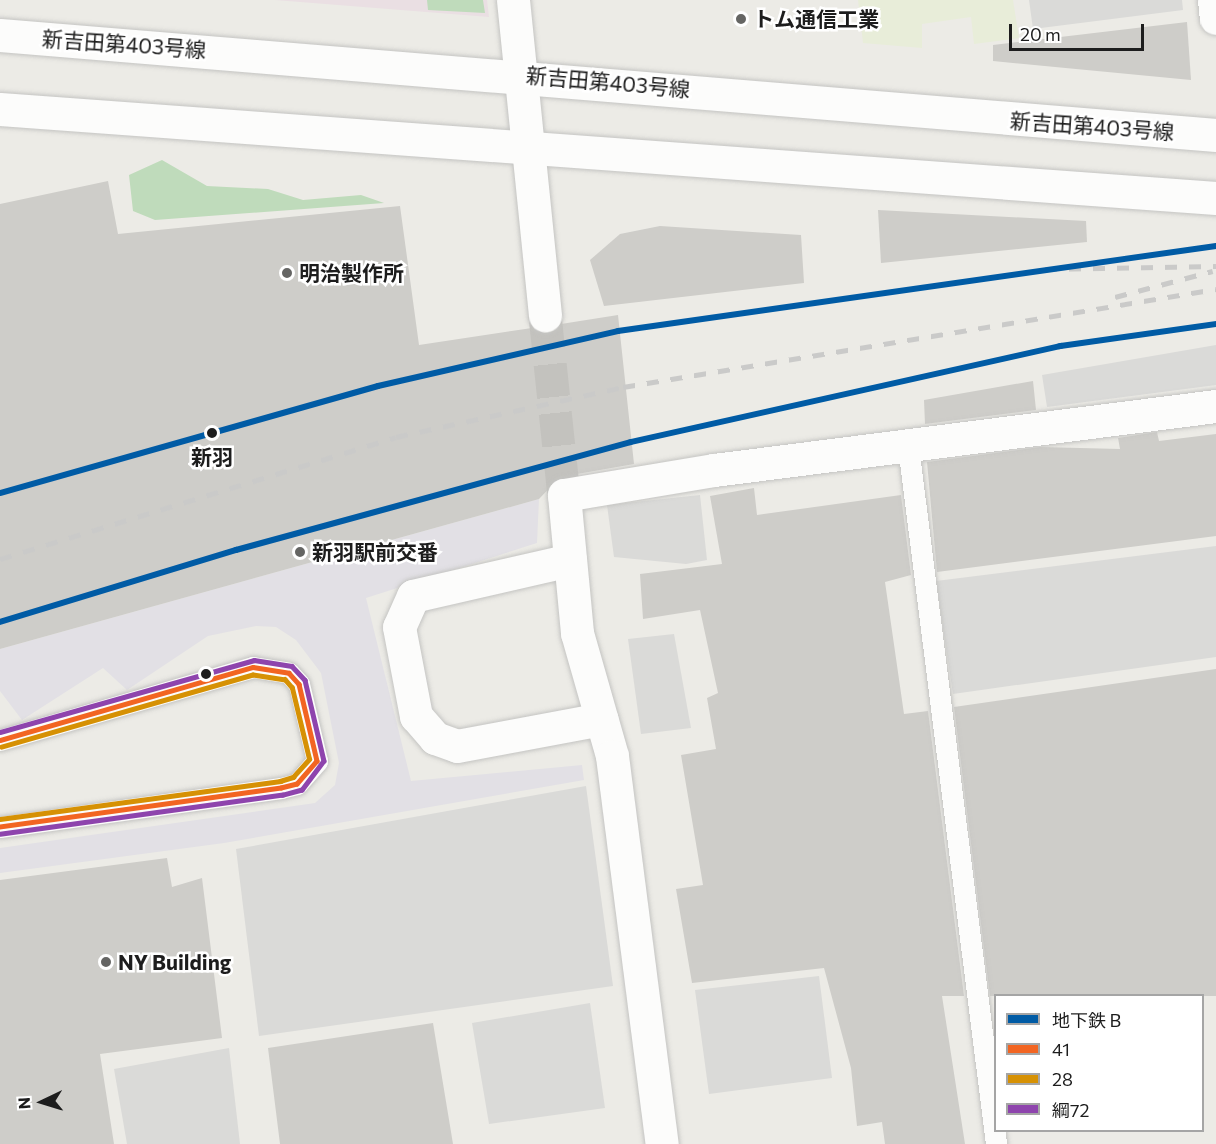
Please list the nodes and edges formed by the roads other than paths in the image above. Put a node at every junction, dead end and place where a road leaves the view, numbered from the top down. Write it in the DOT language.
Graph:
graph roads {
  1 [pos="513,0"];
  2 [pos="1214,0"];
  3 [pos="1216,18"];
  4 [pos="0,35"];
  5 [pos="522,75"];
  6 [pos="0,109"];
  7 [pos="1216,135"];
  8 [pos="530,148"];
  9 [pos="1216,198"];
  10 [pos="544,315"];
  11 [pos="1216,406"];
  12 [pos="908,446"];
  13 [pos="570,560"];
  14 [pos="601,719"];
  15 [pos="0,740"];
  16 [pos="0,827"];
  17 [pos="994,1128"];
  18 [pos="662,1144"];
  1 -- 5 [label="street"];
  2 -- 3 [label="street"];
  4 -- 5 [label="street, 新吉田第403号線"];
  5 -- 7 [label="street, 新吉田第403号線"];
  5 -- 8 [label="street"];
  6 -- 8 [label="street"];
  8 -- 9 [label="street"];
  8 -- 10 [label="street"];
  11 -- 12 [label="street"];
  12 -- 13 [label="street"];
  12 -- 17 [label="lane"];
  13 -- 14 [label="street"];
  13 -- 14 [label="street"];
  14 -- 18 [label="street"];
  15 -- 16 [label="lane"];
}
